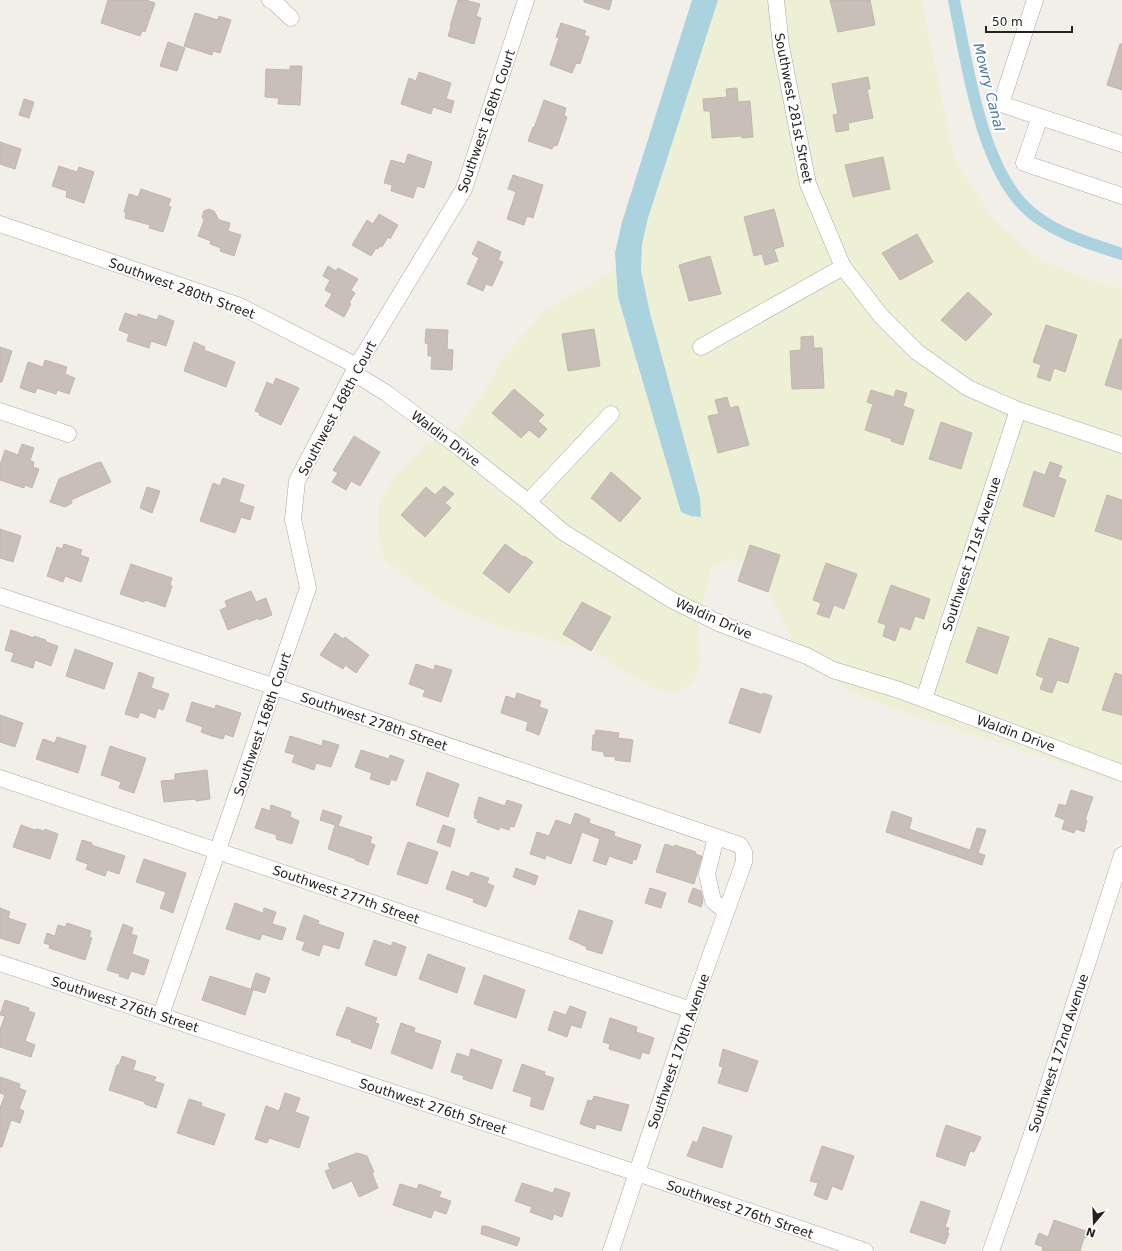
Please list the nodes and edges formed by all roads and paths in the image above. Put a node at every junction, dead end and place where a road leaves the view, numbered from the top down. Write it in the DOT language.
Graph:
graph roads {
  1 [pos="270,0"];
  2 [pos="526,0"];
  3 [pos="776,0"];
  4 [pos="1035,0"];
  5 [pos="292,18"];
  6 [pos="1040,117"];
  7 [pos="1122,144"];
  8 [pos="1122,196"];
  9 [pos="0,224"];
  10 [pos="843,267"];
  11 [pos="702,347"];
  12 [pos="356,369"];
  13 [pos="1018,410"];
  14 [pos="0,411"];
  15 [pos="611,414"];
  16 [pos="68,434"];
  17 [pos="1122,445"];
  18 [pos="528,502"];
  19 [pos="0,596"];
  20 [pos="275,687"];
  21 [pos="924,699"];
  22 [pos="1122,772"];
  23 [pos="0,778"];
  24 [pos="716,837"];
  25 [pos="218,851"];
  26 [pos="744,852"];
  27 [pos="1122,855"];
  28 [pos="726,912"];
  29 [pos="0,963"];
  30 [pos="691,1010"];
  31 [pos="161,1015"];
  32 [pos="637,1173"];
  33 [pos="862,1250"];
  34 [pos="611,1251"];
  35 [pos="991,1251"];
  1 -- 5 [label="street"];
  2 -- 12 [label="street, Southwest 168th Court"];
  3 -- 10 [label="street, Southwest 281st Street"];
  4 -- 6 [label="street"];
  6 -- 7 [label="street"];
  6 -- 8 [label="street"];
  9 -- 12 [label="street, Southwest 280th Street"];
  10 -- 11 [label="street"];
  10 -- 13 [label="street, Southwest 281st Street"];
  12 -- 18 [label="street, Waldin Drive"];
  12 -- 20 [label="street, Southwest 168th Court"];
  13 -- 17 [label="street, Southwest 281st Street"];
  13 -- 21 [label="street, Southwest 171st Avenue"];
  14 -- 16 [label="street"];
  15 -- 18 [label="street"];
  18 -- 21 [label="street, Waldin Drive"];
  19 -- 20 [label="street, Southwest 278th Street"];
  20 -- 24 [label="street, Southwest 278th Street"];
  20 -- 25 [label="street, Southwest 168th Court"];
  21 -- 22 [label="street, Waldin Drive"];
  23 -- 25 [label="street, Southwest 277th Street"];
  24 -- 26 [label="street, Southwest 278th Street"];
  24 -- 28 [label="street"];
  25 -- 30 [label="street, Southwest 277th Street"];
  25 -- 31 [label="street, Southwest 168th Court"];
  26 -- 28 [label="street, Southwest 170th Avenue"];
  27 -- 35 [label="street, Southwest 172nd Avenue"];
  28 -- 30 [label="street, Southwest 170th Avenue"];
  29 -- 31 [label="street, Southwest 276th Street"];
  30 -- 32 [label="street, Southwest 170th Avenue"];
  31 -- 32 [label="street, Southwest 276th Street"];
  32 -- 33 [label="street, Southwest 276th Street"];
  32 -- 34 [label="street, Southwest 170th Avenue"];
}
